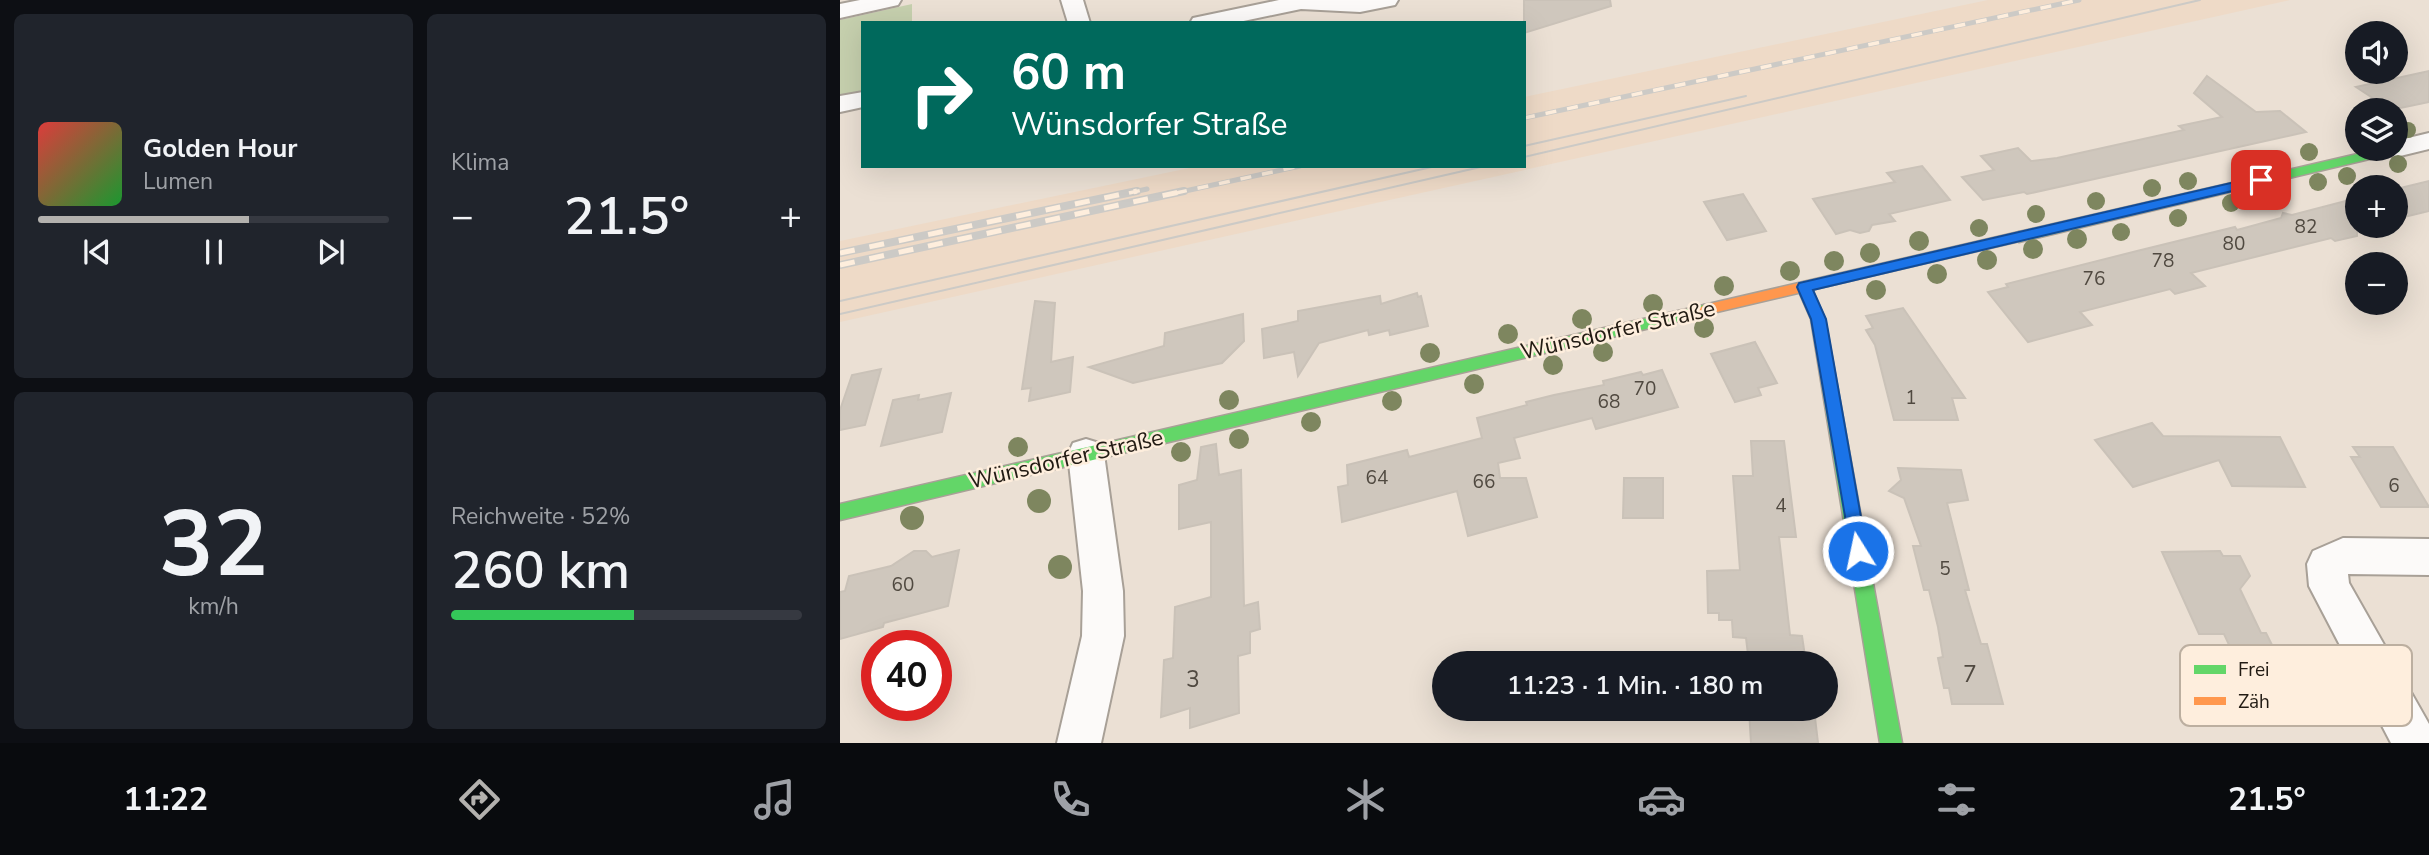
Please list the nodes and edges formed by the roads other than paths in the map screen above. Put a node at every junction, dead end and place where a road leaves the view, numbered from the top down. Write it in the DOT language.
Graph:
graph roads {
  1 [pos="890,0"];
  2 [pos="1072,0"];
  3 [pos="1387,0"];
  4 [pos="840,11"];
  5 [pos="1078,21"];
  6 [pos="1211,21"];
  7 [pos="861,99"];
  8 [pos="840,104"];
  9 [pos="2429,141"];
  10 [pos="2408,146"];
  11 [pos="2345,161"];
  12 [pos="1804,287"];
  13 [pos="1086,454"];
  14 [pos="840,512"];
  15 [pos="2429,557"];
  16 [pos="2361,645"];
  17 [pos="2406,726"];
  18 [pos="1079,743"];
  19 [pos="1891,743"];
  20 [pos="2415,743"];
  1 -- 4 [label="street"];
  2 -- 5 [label="street"];
  3 -- 6 [label="street"];
  7 -- 8 [label="street"];
  9 -- 10 [label="street, Wünsdorfer Straße"];
  11 -- 12 [label="street, Wünsdorfer Straße"];
  12 -- 13 [label="street, Wünsdorfer Straße"];
  12 -- 19 [label="street"];
  13 -- 14 [label="street, Wünsdorfer Straße"];
  13 -- 18 [label="street"];
  15 -- 16 [label="street"];
  17 -- 20 [label="street"];
}
